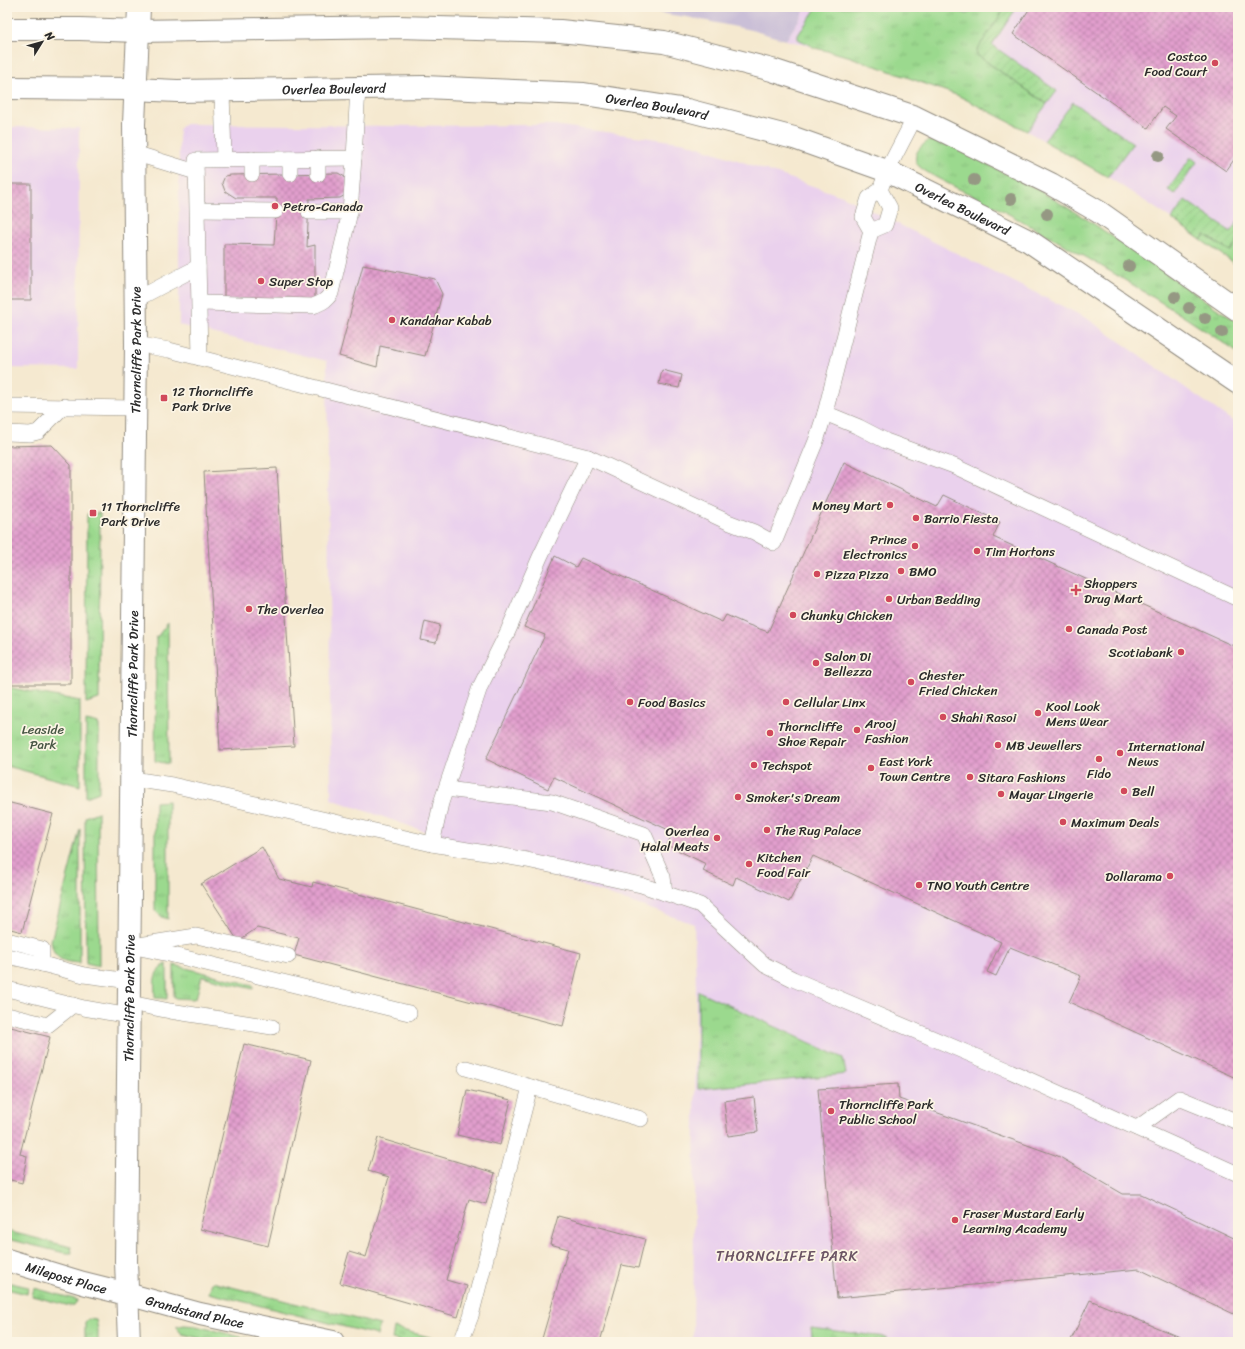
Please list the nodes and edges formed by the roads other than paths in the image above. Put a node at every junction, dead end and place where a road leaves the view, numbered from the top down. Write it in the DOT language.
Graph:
graph roads {
  1 [pos="139,7"];
  2 [pos="7,29"];
  3 [pos="138,31"];
  4 [pos="7,88"];
  5 [pos="358,88"];
  6 [pos="134,89"];
  7 [pos="222,91"];
  8 [pos="914,117"];
  9 [pos="134,153"];
  10 [pos="318,158"];
  11 [pos="354,158"];
  12 [pos="252,159"];
  13 [pos="224,160"];
  14 [pos="196,172"];
  15 [pos="252,174"];
  16 [pos="318,174"];
  17 [pos="884,181"];
  18 [pos="315,207"];
  19 [pos="198,210"];
  20 [pos="276,211"];
  21 [pos="350,212"];
  22 [pos="871,231"];
  23 [pos="198,267"];
  24 [pos="135,300"];
  25 [pos="200,303"];
  26 [pos="1238,310"];
  27 [pos="136,344"];
  28 [pos="200,358"];
  29 [pos="1238,383"];
  30 [pos="7,406"];
  31 [pos="64,406"];
  32 [pos="135,408"];
  33 [pos="825,413"];
  34 [pos="7,433"];
  35 [pos="588,457"];
  36 [pos="1238,599"];
  37 [pos="132,779"];
  38 [pos="446,789"];
  39 [pos="432,844"];
  40 [pos="665,893"];
  41 [pos="7,940"];
  42 [pos="130,946"];
  43 [pos="7,956"];
  44 [pos="288,956"];
  45 [pos="42,964"];
  46 [pos="130,981"];
  47 [pos="7,989"];
  48 [pos="73,1005"];
  49 [pos="130,1010"];
  50 [pos="409,1013"];
  51 [pos="7,1015"];
  52 [pos="272,1027"];
  53 [pos="466,1068"];
  54 [pos="530,1087"];
  55 [pos="641,1119"];
  56 [pos="1238,1122"];
  57 [pos="1136,1128"];
  58 [pos="1238,1174"];
  59 [pos="7,1260"];
  60 [pos="127,1294"];
  61 [pos="129,1342"];
  62 [pos="333,1342"];
  63 [pos="461,1342"];
  1 -- 3 [label="main road, Thorncliffe Park Drive"];
  2 -- 3 [label="main road"];
  3 -- 6 [label="main road, Thorncliffe Park Drive"];
  3 -- 8 [label="main road"];
  4 -- 6 [label="main road, Overlea Boulevard"];
  5 -- 7 [label="main road, Overlea Boulevard"];
  5 -- 11 [label="lane"];
  5 -- 17 [label="main road, Overlea Boulevard"];
  6 -- 7 [label="main road, Overlea Boulevard"];
  6 -- 9 [label="main road, Thorncliffe Park Drive"];
  7 -- 13 [label="lane"];
  8 -- 17 [label="lane"];
  8 -- 26 [label="main road"];
  9 -- 14 [label="lane"];
  9 -- 24 [label="main road, Thorncliffe Park Drive"];
  10 -- 11 [label="lane"];
  10 -- 12 [label="lane"];
  10 -- 16 [label="lane"];
  11 -- 21 [label="lane"];
  12 -- 13 [label="lane"];
  12 -- 15 [label="lane"];
  13 -- 14 [label="lane"];
  14 -- 19 [label="lane"];
  17 -- 22 [label="lane"];
  17 -- 22 [label="lane"];
  17 -- 29 [label="main road, Overlea Boulevard"];
  18 -- 21 [label="lane"];
  19 -- 20 [label="lane"];
  19 -- 23 [label="lane"];
  21 -- 25 [label="lane"];
  22 -- 33 [label="lane"];
  23 -- 24 [label="lane"];
  23 -- 25 [label="lane"];
  24 -- 27 [label="main road, Thorncliffe Park Drive"];
  25 -- 28 [label="lane"];
  27 -- 28 [label="lane"];
  27 -- 32 [label="main road, Thorncliffe Park Drive"];
  28 -- 35 [label="lane"];
  30 -- 31 [label="lane"];
  31 -- 32 [label="lane"];
  31 -- 34 [label="lane"];
  32 -- 37 [label="main road, Thorncliffe Park Drive"];
  33 -- 35 [label="lane"];
  33 -- 36 [label="lane"];
  35 -- 38 [label="lane"];
  37 -- 39 [label="lane"];
  37 -- 42 [label="main road, Thorncliffe Park Drive"];
  38 -- 39 [label="lane"];
  38 -- 40 [label="lane"];
  39 -- 40 [label="lane"];
  40 -- 57 [label="lane"];
  41 -- 45 [label="lane"];
  42 -- 44 [label="lane"];
  42 -- 46 [label="main road, Thorncliffe Park Drive"];
  42 -- 50 [label="lane"];
  43 -- 45 [label="lane"];
  45 -- 46 [label="lane"];
  46 -- 49 [label="main road, Thorncliffe Park Drive"];
  47 -- 48 [label="lane"];
  48 -- 49 [label="lane"];
  48 -- 51 [label="lane"];
  49 -- 52 [label="lane"];
  49 -- 60 [label="main road, Thorncliffe Park Drive"];
  53 -- 54 [label="lane"];
  54 -- 55 [label="lane"];
  54 -- 63 [label="lane"];
  56 -- 57 [label="lane"];
  57 -- 58 [label="lane"];
  59 -- 60 [label="main road, Milepost Place"];
  60 -- 61 [label="main road, Thorncliffe Park Drive"];
  60 -- 62 [label="main road, Grandstand Place"];
}
